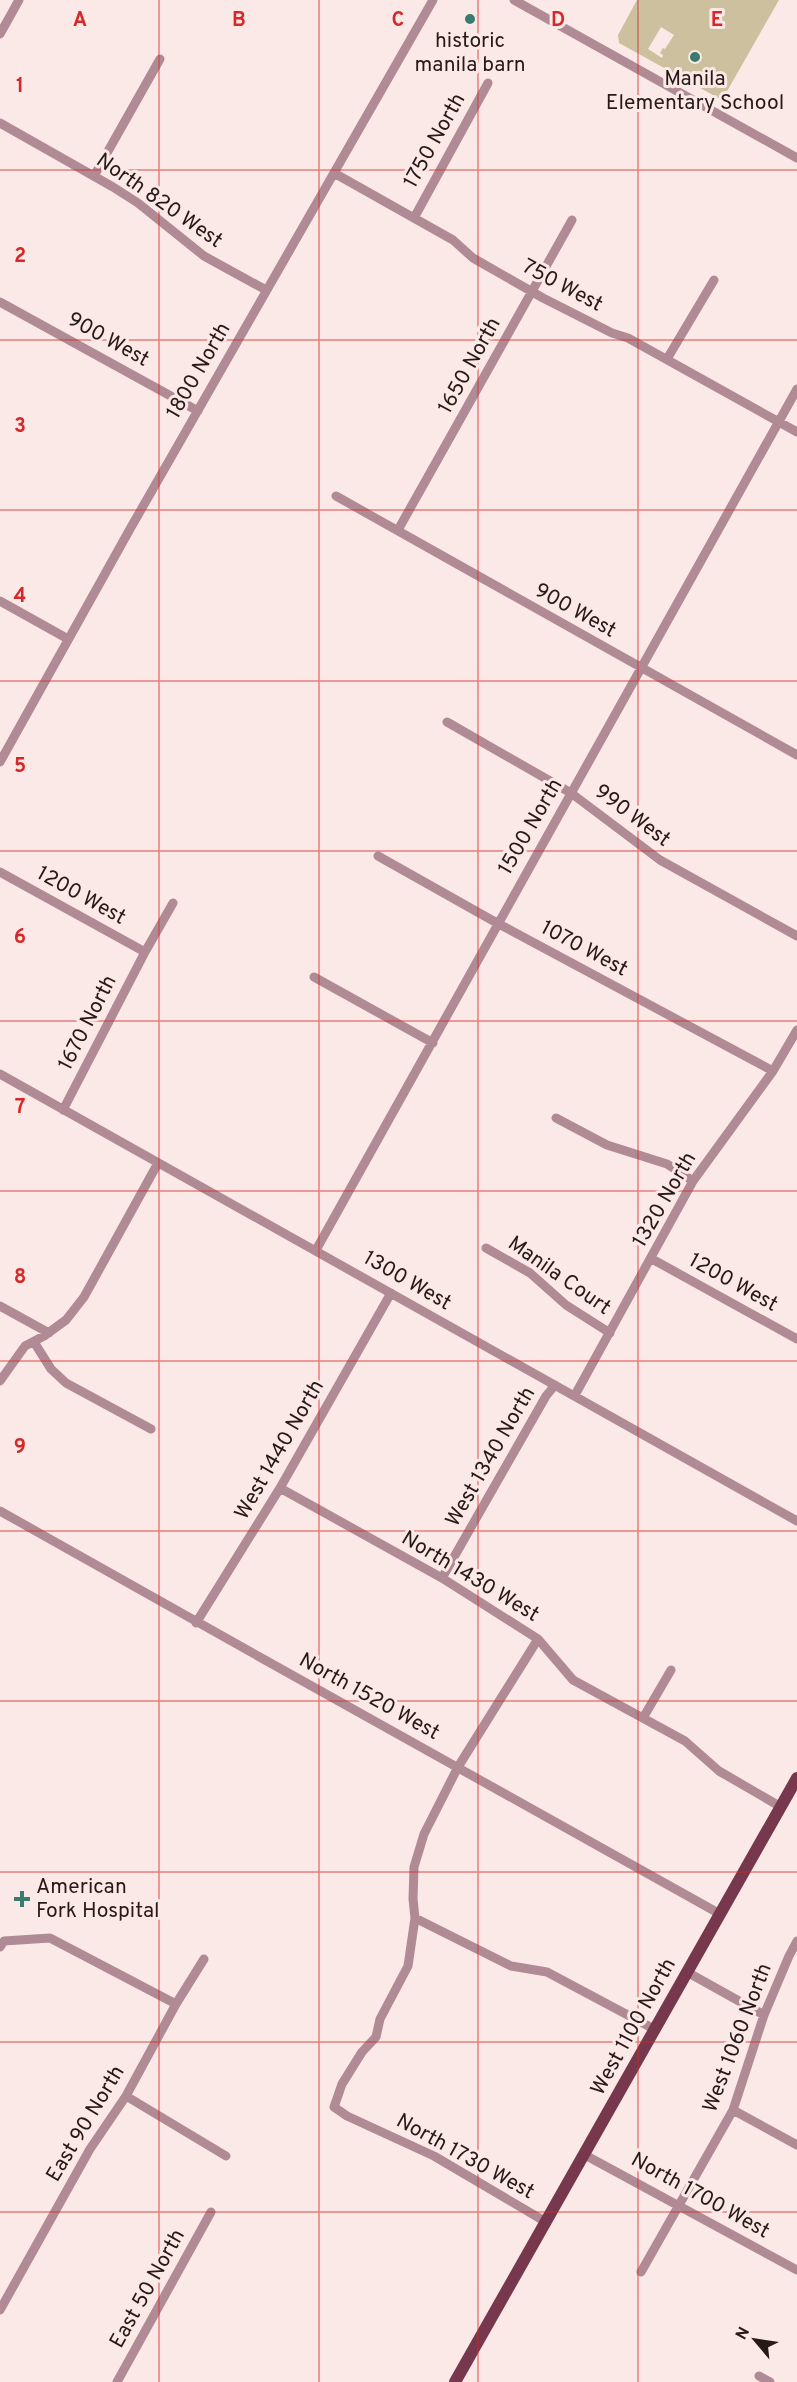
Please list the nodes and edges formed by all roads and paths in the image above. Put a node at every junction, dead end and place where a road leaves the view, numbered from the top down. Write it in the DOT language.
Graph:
graph roads {
  1 [pos="19,0"];
  2 [pos="433,0"];
  3 [pos="514,0"];
  4 [pos="0,34"];
  5 [pos="160,59"];
  6 [pos="488,83"];
  7 [pos="0,123"];
  8 [pos="797,158"];
  9 [pos="334,173"];
  10 [pos="94,176"];
  11 [pos="414,218"];
  12 [pos="572,220"];
  13 [pos="714,280"];
  14 [pos="266,290"];
  15 [pos="532,292"];
  16 [pos="0,302"];
  17 [pos="667,359"];
  18 [pos="797,389"];
  19 [pos="198,411"];
  20 [pos="779,422"];
  21 [pos="797,432"];
  22 [pos="336,496"];
  23 [pos="398,530"];
  24 [pos="0,601"];
  25 [pos="68,639"];
  26 [pos="640,668"];
  27 [pos="447,722"];
  28 [pos="797,755"];
  29 [pos="0,762"];
  30 [pos="571,793"];
  31 [pos="378,856"];
  32 [pos="0,872"];
  33 [pos="173,903"];
  34 [pos="497,923"];
  35 [pos="797,936"];
  36 [pos="145,952"];
  37 [pos="314,977"];
  38 [pos="797,1030"];
  39 [pos="433,1042"];
  40 [pos="773,1071"];
  41 [pos="0,1074"];
  42 [pos="63,1110"];
  43 [pos="556,1118"];
  44 [pos="158,1163"];
  45 [pos="693,1180"];
  46 [pos="486,1248"];
  47 [pos="316,1250"];
  48 [pos="652,1259"];
  49 [pos="392,1293"];
  50 [pos="0,1306"];
  51 [pos="49,1333"];
  52 [pos="610,1333"];
  53 [pos="797,1339"];
  54 [pos="34,1342"];
  55 [pos="0,1381"];
  56 [pos="555,1385"];
  57 [pos="575,1395"];
  58 [pos="151,1429"];
  59 [pos="280,1488"];
  60 [pos="0,1511"];
  61 [pos="797,1521"];
  62 [pos="442,1578"];
  63 [pos="196,1623"];
  64 [pos="538,1639"];
  65 [pos="671,1670"];
  66 [pos="643,1718"];
  67 [pos="458,1767"];
  68 [pos="797,1778"];
  69 [pos="781,1807"];
  70 [pos="720,1914"];
  71 [pos="416,1918"];
  72 [pos="797,1941"];
  73 [pos="2,1944"];
  74 [pos="204,1959"];
  75 [pos="687,1972"];
  76 [pos="176,2004"];
  77 [pos="764,2015"];
  78 [pos="654,2029"];
  79 [pos="126,2096"];
  80 [pos="733,2110"];
  81 [pos="797,2145"];
  82 [pos="585,2154"];
  83 [pos="226,2156"];
  84 [pos="680,2206"];
  85 [pos="211,2212"];
  86 [pos="546,2222"];
  87 [pos="797,2270"];
  88 [pos="641,2272"];
  89 [pos="0,2310"];
  90 [pos="759,2376"];
  91 [pos="117,2382"];
  92 [pos="455,2382"];
  93 [pos="770,2382"];
  1 -- 4 [label="street"];
  2 -- 9 [label="street, 1800 North"];
  3 -- 8 [label="street"];
  5 -- 10 [label="street"];
  6 -- 11 [label="street, 1750 North"];
  7 -- 10 [label="street, North 820 West"];
  9 -- 11 [label="street, 750 West"];
  9 -- 14 [label="street, 1800 North"];
  10 -- 14 [label="street, North 820 West"];
  11 -- 15 [label="street, 750 West"];
  12 -- 15 [label="street, 1650 North"];
  13 -- 17 [label="street"];
  14 -- 19 [label="street, 1800 North"];
  15 -- 17 [label="street, 750 West"];
  15 -- 23 [label="street, 1650 North"];
  16 -- 19 [label="street, 900 West"];
  17 -- 20 [label="street, 750 West"];
  18 -- 20 [label="street, 1500 North"];
  19 -- 25 [label="street, 1800 North"];
  20 -- 21 [label="street, 750 West"];
  20 -- 26 [label="street, 1500 North"];
  22 -- 23 [label="street, 900 West"];
  23 -- 26 [label="street, 900 West"];
  24 -- 25 [label="street"];
  25 -- 29 [label="street, 1800 North"];
  26 -- 28 [label="street, 900 West"];
  26 -- 30 [label="street, 1500 North"];
  27 -- 30 [label="street, 990 West"];
  30 -- 34 [label="street, 1500 North"];
  30 -- 35 [label="street, 990 West"];
  31 -- 34 [label="street, 1070 West"];
  32 -- 36 [label="street, 1200 West"];
  33 -- 36 [label="street, 1670 North"];
  34 -- 39 [label="street, 1500 North"];
  34 -- 40 [label="street, 1070 West"];
  36 -- 42 [label="street, 1670 North"];
  37 -- 39 [label="street"];
  38 -- 40 [label="street, 1320 North"];
  39 -- 47 [label="street, 1500 North"];
  40 -- 45 [label="street, 1320 North"];
  41 -- 42 [label="street, 1300 West"];
  42 -- 44 [label="street, 1300 West"];
  43 -- 45 [label="street"];
  44 -- 47 [label="street, 1300 West"];
  44 -- 51 [label="street"];
  45 -- 48 [label="street, 1320 North"];
  46 -- 52 [label="street, Manila Court"];
  47 -- 49 [label="street, 1300 West"];
  48 -- 52 [label="street, 1320 North"];
  48 -- 53 [label="street, 1200 West"];
  49 -- 56 [label="street, 1300 West"];
  49 -- 59 [label="street, West 1440 North"];
  50 -- 51 [label="street"];
  51 -- 54 [label="street"];
  52 -- 57 [label="street, 1320 North"];
  54 -- 55 [label="street"];
  54 -- 58 [label="street"];
  56 -- 57 [label="street, 1300 West"];
  56 -- 62 [label="street, West 1340 North"];
  57 -- 61 [label="street, 1300 West"];
  59 -- 62 [label="street, North 1430 West"];
  59 -- 63 [label="street, West 1440 North"];
  60 -- 63 [label="street, North 1520 West"];
  62 -- 64 [label="street, North 1430 West"];
  63 -- 67 [label="street, North 1520 West"];
  64 -- 66 [label="street, North 1430 West"];
  64 -- 67 [label="street"];
  65 -- 66 [label="street"];
  66 -- 69 [label="street, North 1430 West"];
  67 -- 70 [label="street, North 1520 West"];
  67 -- 71 [label="street"];
  68 -- 69 [label="main road, West 1100 North"];
  69 -- 70 [label="main road, West 1100 North"];
  70 -- 75 [label="main road, West 1100 North"];
  71 -- 78 [label="street"];
  71 -- 86 [label="street, North 1730 West"];
  72 -- 77 [label="street, West 1060 North"];
  73 -- 76 [label="street"];
  74 -- 76 [label="street, East 90 North"];
  75 -- 77 [label="street"];
  75 -- 78 [label="main road, West 1100 North"];
  76 -- 79 [label="street, East 90 North"];
  77 -- 80 [label="street, West 1060 North"];
  78 -- 82 [label="main road, West 1100 North"];
  79 -- 83 [label="street"];
  79 -- 89 [label="street, East 90 North"];
  80 -- 81 [label="street"];
  80 -- 84 [label="street, West 1060 North"];
  82 -- 84 [label="street, North 1700 West"];
  82 -- 86 [label="main road, West 1100 North"];
  84 -- 87 [label="street, North 1700 West"];
  84 -- 88 [label="street, West 1060 North"];
  85 -- 91 [label="street, East 50 North"];
  86 -- 92 [label="main road, West 1100 North"];
  90 -- 93 [label="street"];
}
